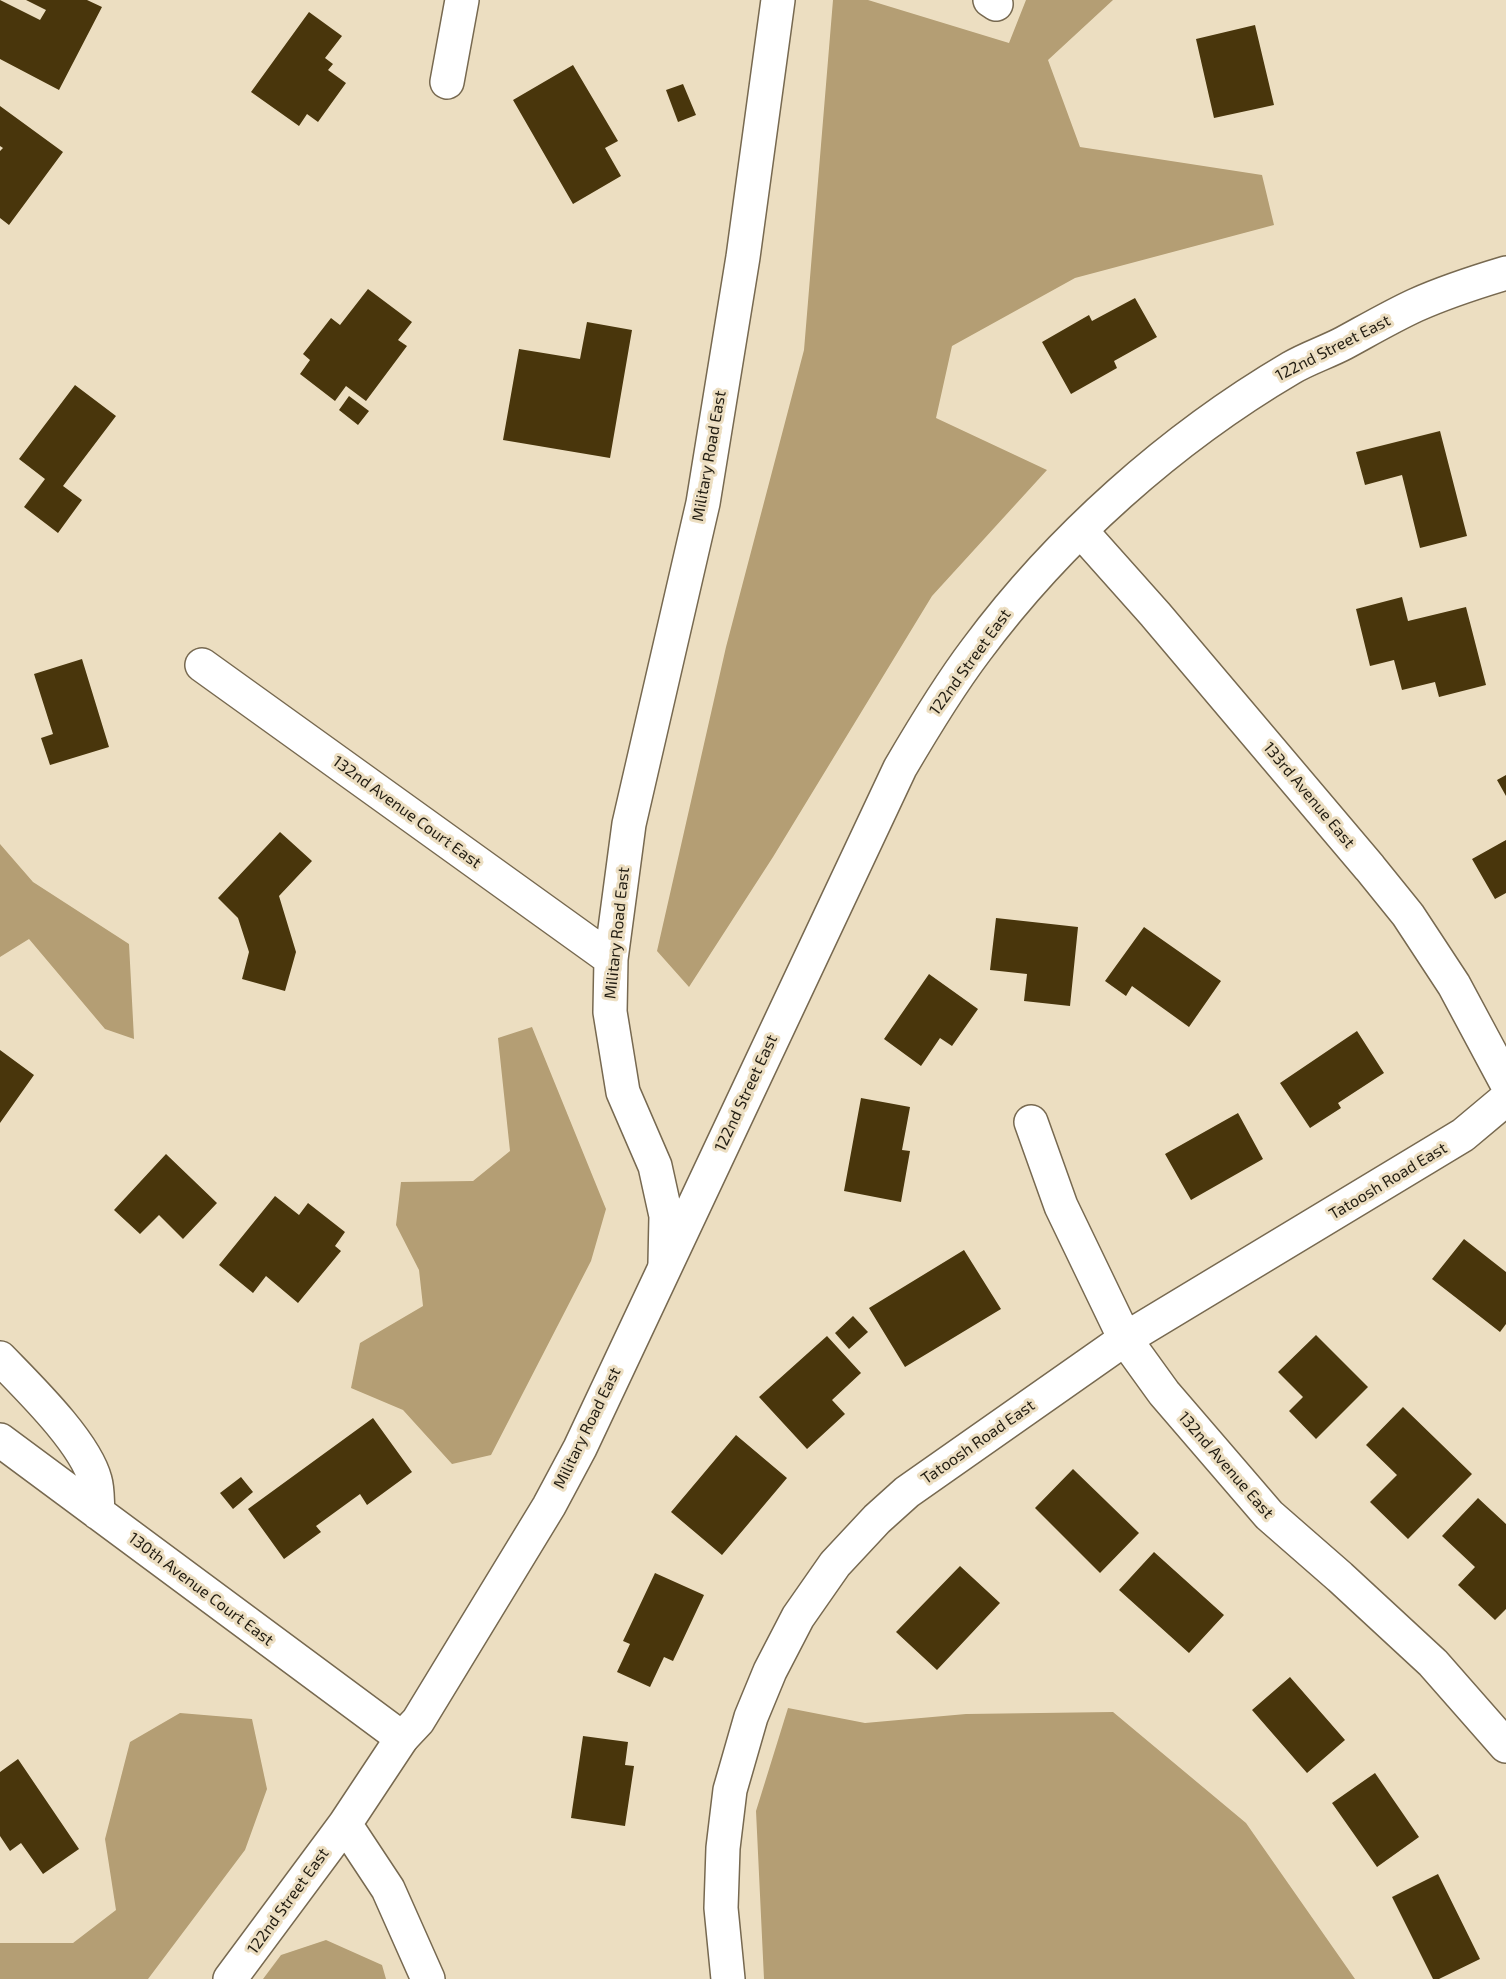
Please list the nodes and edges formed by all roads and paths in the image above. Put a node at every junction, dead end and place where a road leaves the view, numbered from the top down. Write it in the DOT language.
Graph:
graph roads {
  1 [pos="462,0"];
  2 [pos="778,0"];
  3 [pos="447,82"];
  4 [pos="1506,273"];
  5 [pos="1081,531"];
  6 [pos="202,665"];
  7 [pos="611,959"];
  8 [pos="1506,1082"];
  9 [pos="1506,1099"];
  10 [pos="1031,1122"];
  11 [pos="665,1263"];
  12 [pos="1125,1339"];
  13 [pos="0,1358"];
  14 [pos="0,1440"];
  15 [pos="98,1513"];
  16 [pos="402,1738"];
  17 [pos="1506,1746"];
  18 [pos="345,1824"];
  19 [pos="231,1979"];
  20 [pos="428,1979"];
  21 [pos="728,1979"];
  1 -- 3 [label="street"];
  2 -- 7 [label="street, Military Road East"];
  4 -- 5 [label="street, 122nd Street East"];
  5 -- 8 [label="street, 133rd Avenue East"];
  5 -- 11 [label="street, 122nd Street East"];
  6 -- 7 [label="street, 132nd Avenue Court East"];
  7 -- 11 [label="street, Military Road East"];
  9 -- 12 [label="street, Tatoosh Road East"];
  10 -- 12 [label="street, 132nd Avenue East"];
  11 -- 16 [label="street, Military Road East"];
  12 -- 17 [label="street, 132nd Avenue East"];
  12 -- 21 [label="street, Tatoosh Road East"];
  13 -- 15 [label="street"];
  14 -- 15 [label="street, 130th Avenue Court East"];
  15 -- 16 [label="street, 130th Avenue Court East"];
  16 -- 18 [label="street, Military Road East"];
  18 -- 19 [label="street, 122nd Street East"];
  18 -- 20 [label="street"];
}
